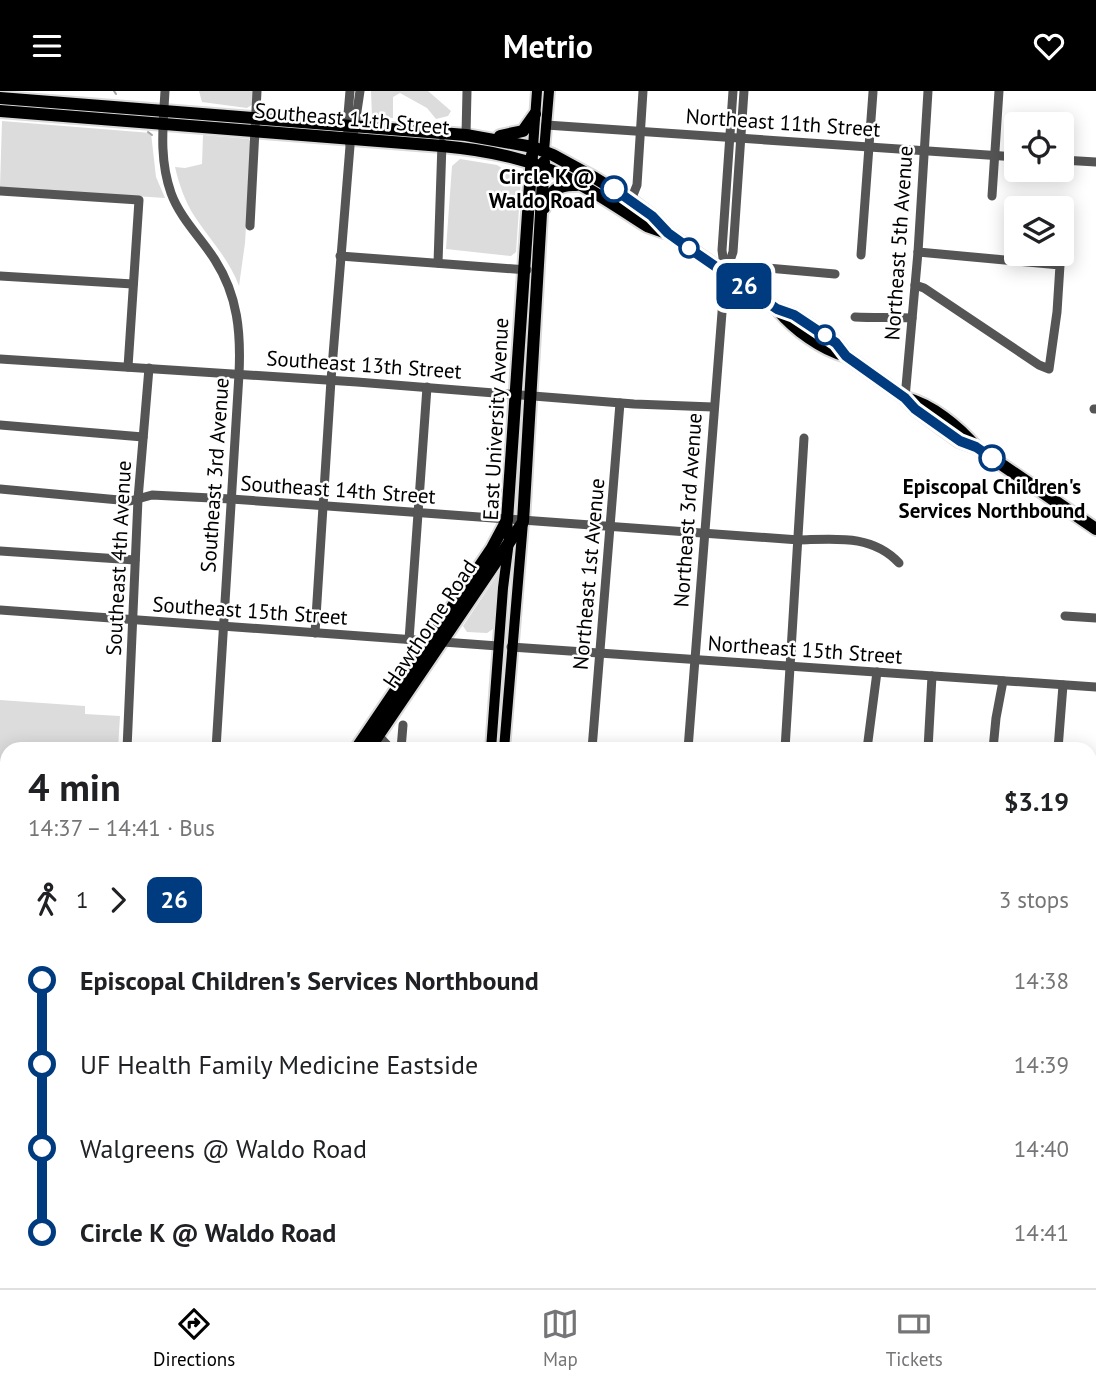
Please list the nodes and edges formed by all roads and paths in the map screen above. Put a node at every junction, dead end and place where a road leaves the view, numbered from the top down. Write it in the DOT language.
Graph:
graph roads {
  1 [pos="165,91"];
  2 [pos="257,91"];
  3 [pos="350,91"];
  4 [pos="360,91"];
  5 [pos="467,91"];
  6 [pos="537,91"];
  7 [pos="549,91"];
  8 [pos="643,91"];
  9 [pos="733,91"];
  10 [pos="744,91"];
  11 [pos="928,91"];
  12 [pos="999,91"];
  13 [pos="873,92"];
  14 [pos="0,98"];
  15 [pos="0,111"];
  16 [pos="535,114"];
  17 [pos="163,116"];
  18 [pos="254,124"];
  19 [pos="546,125"];
  20 [pos="640,130"];
  21 [pos="351,131"];
  22 [pos="466,135"];
  23 [pos="488,137"];
  24 [pos="735,139"];
  25 [pos="442,140"];
  26 [pos="869,147"];
  27 [pos="539,149"];
  28 [pos="923,151"];
  29 [pos="996,155"];
  30 [pos="1004,155"];
  31 [pos="1074,160"];
  32 [pos="1096,162"];
  33 [pos="537,165"];
  34 [pos="578,185"];
  35 [pos="0,191"];
  36 [pos="992,195"];
  37 [pos="631,201"];
  38 [pos="725,207"];
  39 [pos="736,208"];
  40 [pos="540,218"];
  41 [pos="250,226"];
  42 [pos="668,233"];
  43 [pos="918,252"];
  44 [pos="861,255"];
  45 [pos="340,256"];
  46 [pos="438,263"];
  47 [pos="524,270"];
  48 [pos="538,271"];
  49 [pos="725,274"];
  50 [pos="835,274"];
  51 [pos="0,276"];
  52 [pos="133,284"];
  53 [pos="915,285"];
  54 [pos="855,317"];
  55 [pos="912,318"];
  56 [pos="0,359"];
  57 [pos="128,367"];
  58 [pos="149,368"];
  59 [pos="239,374"];
  60 [pos="331,380"];
  61 [pos="427,387"];
  62 [pos="517,394"];
  63 [pos="531,395"];
  64 [pos="905,398"];
  65 [pos="621,403"];
  66 [pos="713,407"];
  67 [pos="0,425"];
  68 [pos="143,437"];
  69 [pos="804,438"];
  70 [pos="0,489"];
  71 [pos="138,499"];
  72 [pos="231,499"];
  73 [pos="324,506"];
  74 [pos="419,513"];
  75 [pos="507,520"];
  76 [pos="523,521"];
  77 [pos="612,528"];
  78 [pos="1096,529"];
  79 [pos="704,534"];
  80 [pos="799,540"];
  81 [pos="509,541"];
  82 [pos="0,551"];
  83 [pos="135,561"];
  84 [pos="899,563"];
  85 [pos="0,610"];
  86 [pos="1065,616"];
  87 [pos="1096,618"];
  88 [pos="134,620"];
  89 [pos="223,627"];
  90 [pos="315,633"];
  91 [pos="409,640"];
  92 [pos="435,641"];
  93 [pos="499,646"];
  94 [pos="511,647"];
  95 [pos="601,653"];
  96 [pos="694,659"];
  97 [pos="792,666"];
  98 [pos="877,672"];
  99 [pos="932,676"];
  100 [pos="1003,681"];
  101 [pos="1062,685"];
  102 [pos="1096,687"];
  103 [pos="403,725"];
  104 [pos="374,732"];
  105 [pos="127,742"];
  106 [pos="216,742"];
  107 [pos="363,742"];
  108 [pos="371,742"];
  109 [pos="384,742"];
  110 [pos="402,742"];
  111 [pos="492,742"];
  112 [pos="504,742"];
  113 [pos="592,742"];
  114 [pos="688,742"];
  115 [pos="786,742"];
  116 [pos="868,742"];
  117 [pos="928,742"];
  118 [pos="994,742"];
  119 [pos="1058,742"];
  1 -- 17 [label="street"];
  2 -- 18 [label="street"];
  3 -- 21 [label="street"];
  4 -- 21 [label="street"];
  5 -- 22 [label="street"];
  6 -- 16 [label="main road, East University Avenue"];
  7 -- 19 [label="main road, East University Avenue"];
  8 -- 20 [label="street"];
  9 -- 24 [label="street, Northeast 3rd Avenue"];
  10 -- 24 [label="street, Northeast 3rd Avenue"];
  11 -- 28 [label="street, Northeast 5th Avenue"];
  12 -- 29 [label="street"];
  13 -- 26 [label="street"];
  14 -- 17 [label="highway, Southeast 11th Street"];
  15 -- 17 [label="highway, Southeast 11th Street"];
  16 -- 23 [label="highway"];
  16 -- 27 [label="main road, East University Avenue"];
  17 -- 18 [label="highway, Southeast 11th Street"];
  17 -- 59 [label="street, Southeast 3rd Avenue"];
  18 -- 21 [label="highway, Southeast 11th Street"];
  18 -- 41 [label="street"];
  19 -- 20 [label="street, Northeast 11th Street"];
  19 -- 27 [label="main road, East University Avenue"];
  20 -- 24 [label="street, Northeast 11th Street"];
  20 -- 37 [label="street"];
  21 -- 25 [label="highway, Southeast 11th Street"];
  21 -- 45 [label="street"];
  22 -- 23 [label="highway, Southeast 11th Street"];
  22 -- 25 [label="highway, Southeast 11th Street"];
  23 -- 27 [label="highway, Southeast 11th Street"];
  24 -- 26 [label="street, Northeast 11th Street"];
  24 -- 38 [label="street, Northeast 3rd Avenue"];
  24 -- 39 [label="street, Northeast 3rd Avenue"];
  25 -- 33 [label="highway, Southeast 11th Street"];
  25 -- 46 [label="street"];
  26 -- 28 [label="street, Northeast 11th Street"];
  26 -- 44 [label="street"];
  27 -- 33 [label="highway, East University Avenue"];
  27 -- 37 [label="highway, Southeast 11th Street"];
  28 -- 29 [label="street, Northeast 11th Street"];
  28 -- 43 [label="street, Northeast 5th Avenue"];
  29 -- 30 [label="street, Northeast 11th Street"];
  29 -- 36 [label="street"];
  31 -- 32 [label="street"];
  33 -- 34 [label="highway, Southeast 11th Street"];
  33 -- 40 [label="highway, East University Avenue"];
  33 -- 47 [label="highway, East University Avenue"];
  34 -- 40 [label="highway"];
  34 -- 42 [label="highway, Southeast 11th Street"];
  35 -- 52 [label="street"];
  37 -- 42 [label="highway, Southeast 11th Street"];
  38 -- 39 [label="street"];
  38 -- 49 [label="street, Northeast 3rd Avenue"];
  39 -- 49 [label="street, Northeast 3rd Avenue"];
  40 -- 48 [label="highway, East University Avenue"];
  42 -- 49 [label="highway"];
  43 -- 53 [label="street, Northeast 5th Avenue"];
  43 -- 53 [label="street"];
  45 -- 46 [label="street"];
  45 -- 60 [label="street"];
  46 -- 47 [label="street"];
  47 -- 48 [label="street"];
  47 -- 62 [label="highway, East University Avenue"];
  48 -- 63 [label="highway, East University Avenue"];
  49 -- 50 [label="street"];
  49 -- 64 [label="highway"];
  49 -- 66 [label="street, Northeast 3rd Avenue"];
  51 -- 52 [label="street"];
  52 -- 57 [label="street"];
  53 -- 55 [label="street, Northeast 5th Avenue"];
  54 -- 55 [label="street"];
  55 -- 64 [label="street, Northeast 5th Avenue"];
  56 -- 57 [label="street, Southeast 13th Street"];
  57 -- 58 [label="street, Southeast 13th Street"];
  58 -- 59 [label="street, Southeast 13th Street"];
  58 -- 68 [label="street, Southeast 4th Avenue"];
  59 -- 60 [label="street, Southeast 13th Street"];
  59 -- 72 [label="street, Southeast 3rd Avenue"];
  60 -- 61 [label="street, Southeast 13th Street"];
  60 -- 73 [label="street"];
  61 -- 62 [label="street, Southeast 13th Street"];
  61 -- 74 [label="street"];
  62 -- 63 [label="street, Southeast 13th Street"];
  62 -- 75 [label="highway, East University Avenue"];
  63 -- 65 [label="street, Southeast 13th Street"];
  63 -- 76 [label="highway, East University Avenue"];
  64 -- 78 [label="highway"];
  65 -- 66 [label="street, Southeast 13th Street"];
  65 -- 77 [label="street, Northeast 1st Avenue"];
  66 -- 79 [label="street, Northeast 3rd Avenue"];
  67 -- 68 [label="street"];
  68 -- 71 [label="street, Southeast 4th Avenue"];
  69 -- 80 [label="street"];
  70 -- 71 [label="street, Southeast 14th Street"];
  71 -- 72 [label="street, Southeast 14th Street"];
  71 -- 83 [label="street, Southeast 4th Avenue"];
  72 -- 73 [label="street, Southeast 14th Street"];
  72 -- 89 [label="street, Southeast 3rd Avenue"];
  73 -- 74 [label="street, Southeast 14th Street"];
  73 -- 90 [label="street"];
  74 -- 75 [label="street, Southeast 14th Street"];
  74 -- 91 [label="street"];
  75 -- 76 [label="street, Southeast 14th Street"];
  75 -- 81 [label="main road, East University Avenue"];
  75 -- 92 [label="highway, Hawthorne Road"];
  76 -- 77 [label="street, Southeast 14th Street"];
  76 -- 81 [label="highway, Hawthorne Road"];
  76 -- 94 [label="main road, East University Avenue"];
  77 -- 79 [label="street, Southeast 14th Street"];
  77 -- 95 [label="street, Northeast 1st Avenue"];
  79 -- 80 [label="street, Southeast 14th Street"];
  79 -- 96 [label="street, Northeast 3rd Avenue"];
  80 -- 84 [label="street"];
  80 -- 97 [label="street"];
  81 -- 92 [label="highway, Hawthorne Road"];
  81 -- 93 [label="main road, East University Avenue"];
  82 -- 83 [label="street"];
  83 -- 88 [label="street, Southeast 4th Avenue"];
  85 -- 88 [label="street, Southeast 15th Street"];
  86 -- 87 [label="street"];
  88 -- 89 [label="street, Southeast 15th Street"];
  88 -- 105 [label="street, Southeast 4th Avenue"];
  89 -- 90 [label="street, Southeast 15th Street"];
  89 -- 106 [label="street, Southeast 3rd Avenue"];
  90 -- 91 [label="street, Southeast 15th Street"];
  91 -- 92 [label="street, Southeast 15th Street"];
  92 -- 93 [label="street, Southeast 15th Street"];
  92 -- 104 [label="highway, Hawthorne Road"];
  93 -- 94 [label="main road"];
  93 -- 111 [label="main road, East University Avenue"];
  94 -- 95 [label="street, Northeast 15th Street"];
  94 -- 112 [label="main road, East University Avenue"];
  95 -- 96 [label="street, Northeast 15th Street"];
  95 -- 113 [label="street, Northeast 1st Avenue"];
  96 -- 97 [label="street, Northeast 15th Street"];
  96 -- 114 [label="street, Northeast 3rd Avenue"];
  97 -- 98 [label="street, Northeast 15th Street"];
  97 -- 115 [label="street"];
  98 -- 99 [label="street, Northeast 15th Street"];
  98 -- 116 [label="street"];
  99 -- 100 [label="street, Northeast 15th Street"];
  99 -- 117 [label="street"];
  100 -- 101 [label="street, Northeast 15th Street"];
  100 -- 118 [label="street"];
  101 -- 102 [label="street, Northeast 15th Street"];
  101 -- 119 [label="street"];
  103 -- 110 [label="street"];
  104 -- 107 [label="highway, Hawthorne Road"];
  104 -- 108 [label="highway, Hawthorne Road"];
  104 -- 109 [label="street"];
}
